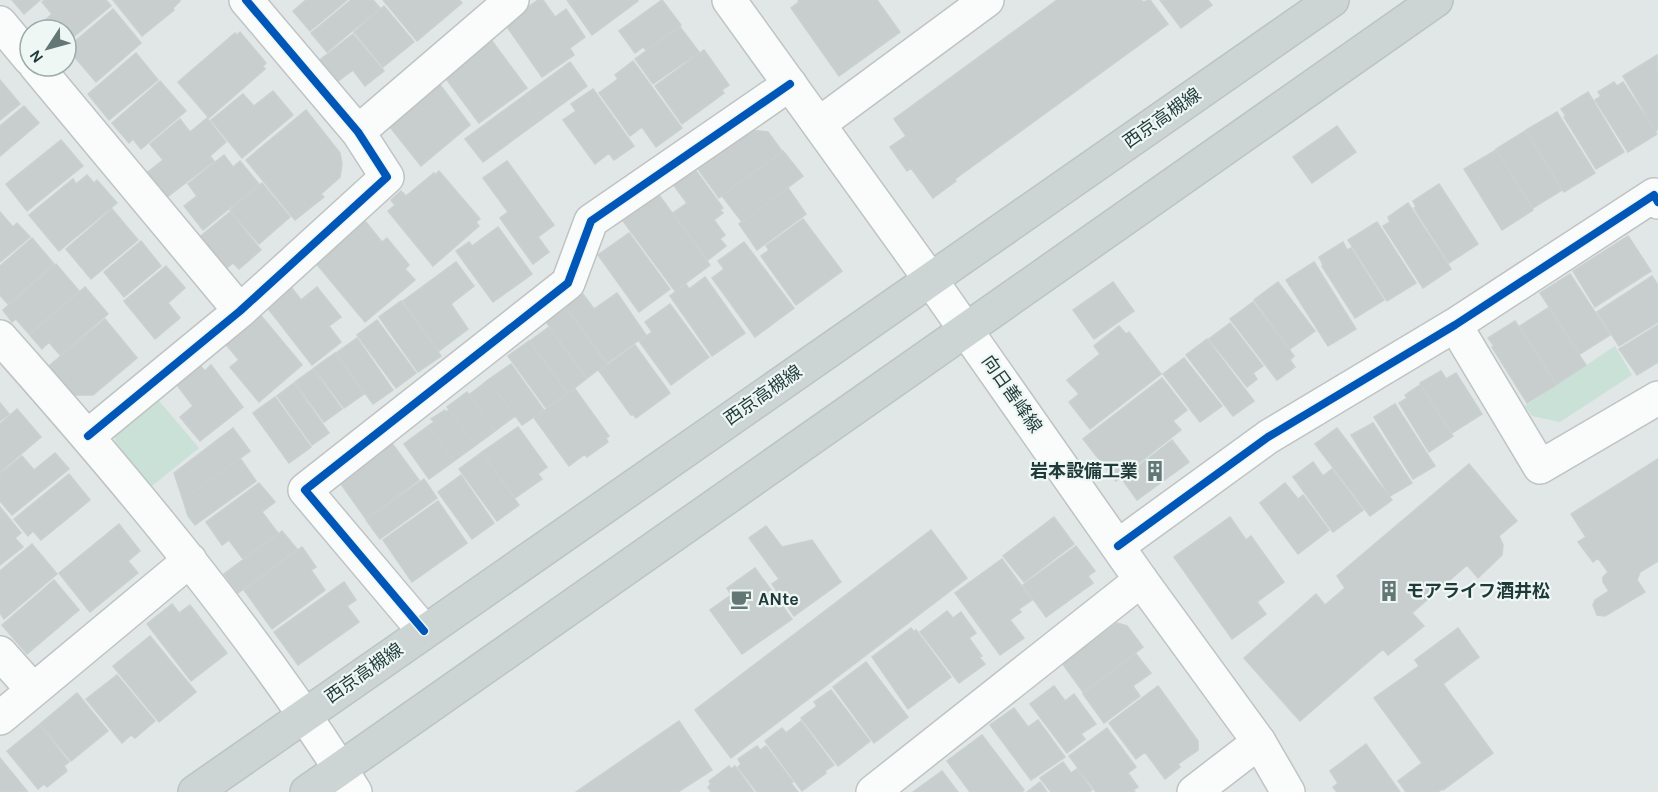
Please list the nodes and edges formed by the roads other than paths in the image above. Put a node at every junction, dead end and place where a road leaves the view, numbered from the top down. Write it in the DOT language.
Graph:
graph roads {
  1 [pos="246,0"];
  2 [pos="729,0"];
  3 [pos="987,0"];
  4 [pos="1332,0"];
  5 [pos="1436,0"];
  6 [pos="506,2"];
  7 [pos="0,23"];
  8 [pos="18,45"];
  9 [pos="46,78"];
  10 [pos="790,84"];
  11 [pos="819,124"];
  12 [pos="358,132"];
  13 [pos="1658,202"];
  14 [pos="930,279"];
  15 [pos="240,311"];
  16 [pos="1455,325"];
  17 [pos="966,330"];
  18 [pos="0,337"];
  19 [pos="1658,398"];
  20 [pos="88,436"];
  21 [pos="1118,546"];
  22 [pos="190,560"];
  23 [pos="1141,580"];
  24 [pos="424,631"];
  25 [pos="0,653"];
  26 [pos="33,690"];
  27 [pos="304,715"];
  28 [pos="0,718"];
  29 [pos="1259,742"];
  30 [pos="347,780"];
  31 [pos="195,792"];
  32 [pos="307,792"];
  33 [pos="873,792"];
  34 [pos="1194,792"];
  35 [pos="1288,792"];
  1 -- 12 [label="street"];
  2 -- 10 [label="street, 向日善峰線"];
  3 -- 11 [label="street"];
  4 -- 14 [label="main road, 西京高槻線"];
  5 -- 17 [label="main road"];
  6 -- 12 [label="street"];
  7 -- 8 [label="street"];
  9 -- 15 [label="street"];
  10 -- 11 [label="street, 向日善峰線"];
  10 -- 24 [label="street"];
  11 -- 14 [label="street, 向日善峰線"];
  12 -- 15 [label="street"];
  13 -- 16 [label="street"];
  14 -- 17 [label="street, 向日善峰線"];
  14 -- 24 [label="main road, 西京高槻線"];
  15 -- 20 [label="street"];
  16 -- 19 [label="street"];
  16 -- 21 [label="street"];
  17 -- 21 [label="street, 向日善峰線"];
  17 -- 30 [label="main road"];
  18 -- 20 [label="street"];
  20 -- 22 [label="street"];
  21 -- 23 [label="street, 向日善峰線"];
  22 -- 26 [label="street"];
  22 -- 27 [label="street"];
  23 -- 29 [label="street, 向日善峰線"];
  23 -- 33 [label="street"];
  24 -- 27 [label="main road, 西京高槻線"];
  25 -- 26 [label="street"];
  26 -- 28 [label="street"];
  27 -- 30 [label="street"];
  27 -- 31 [label="main road, 西京高槻線"];
  29 -- 34 [label="street"];
  29 -- 35 [label="street, 向日善峰線"];
  30 -- 32 [label="main road"];
}
